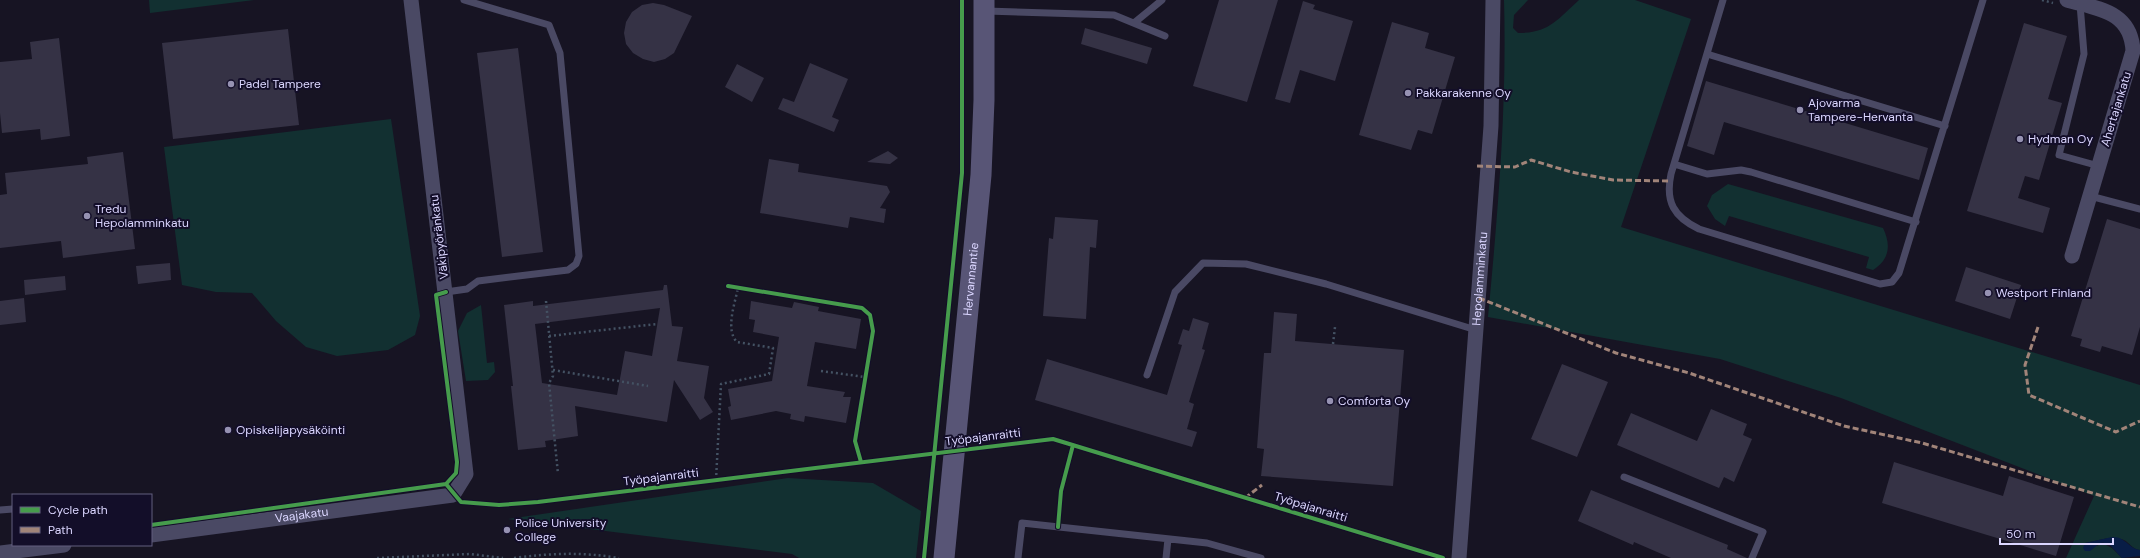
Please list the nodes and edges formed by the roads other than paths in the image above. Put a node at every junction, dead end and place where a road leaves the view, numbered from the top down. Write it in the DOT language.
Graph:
graph roads {
  1 [pos="411,0"];
  2 [pos="464,0"];
  3 [pos="1162,0"];
  4 [pos="1493,0"];
  5 [pos="1724,0"];
  6 [pos="1983,0"];
  7 [pos="2076,5"];
  8 [pos="984,6"];
  9 [pos="1134,23"];
  10 [pos="1166,36"];
  11 [pos="1707,54"];
  12 [pos="1945,126"];
  13 [pos="1674,164"];
  14 [pos="2099,166"];
  15 [pos="2090,196"];
  16 [pos="2140,209"];
  17 [pos="1916,222"];
  18 [pos="2072,256"];
  19 [pos="446,292"];
  20 [pos="1476,330"];
  21 [pos="1147,375"];
  22 [pos="1624,477"];
  23 [pos="453,494"];
  24 [pos="12,509"];
  25 [pos="0,510"];
  26 [pos="152,535"];
  27 [pos="1168,539"];
  28 [pos="56,546"];
  29 [pos="0,553"];
  30 [pos="944,558"];
  31 [pos="1018,558"];
  32 [pos="1166,558"];
  33 [pos="1262,558"];
  34 [pos="1458,558"];
  35 [pos="1752,558"];
  1 -- 19 [label="street, Väkipyöränkatu"];
  2 -- 19 [label="lane"];
  3 -- 9 [label="lane"];
  4 -- 20 [label="street, Hepolamminkatu"];
  5 -- 11 [label="lane"];
  6 -- 12 [label="lane"];
  7 -- 14 [label="lane"];
  7 -- 14 [label="street, Ahertajankatu"];
  8 -- 9 [label="lane"];
  8 -- 30 [label="main road, Hervannantie"];
  9 -- 10 [label="lane"];
  11 -- 12 [label="lane"];
  11 -- 13 [label="lane"];
  12 -- 17 [label="lane"];
  13 -- 17 [label="lane"];
  13 -- 17 [label="lane"];
  14 -- 15 [label="street, Ahertajankatu"];
  15 -- 16 [label="lane"];
  15 -- 18 [label="street, Ahertajankatu"];
  19 -- 23 [label="street, Väkipyöränkatu"];
  20 -- 21 [label="lane"];
  20 -- 34 [label="street, Hepolamminkatu"];
  22 -- 35 [label="lane"];
  23 -- 26 [label="street, Vaajakatu"];
  24 -- 25 [label="lane"];
  27 -- 31 [label="lane"];
  27 -- 32 [label="lane"];
  27 -- 33 [label="lane"];
  28 -- 29 [label="street"];
}
